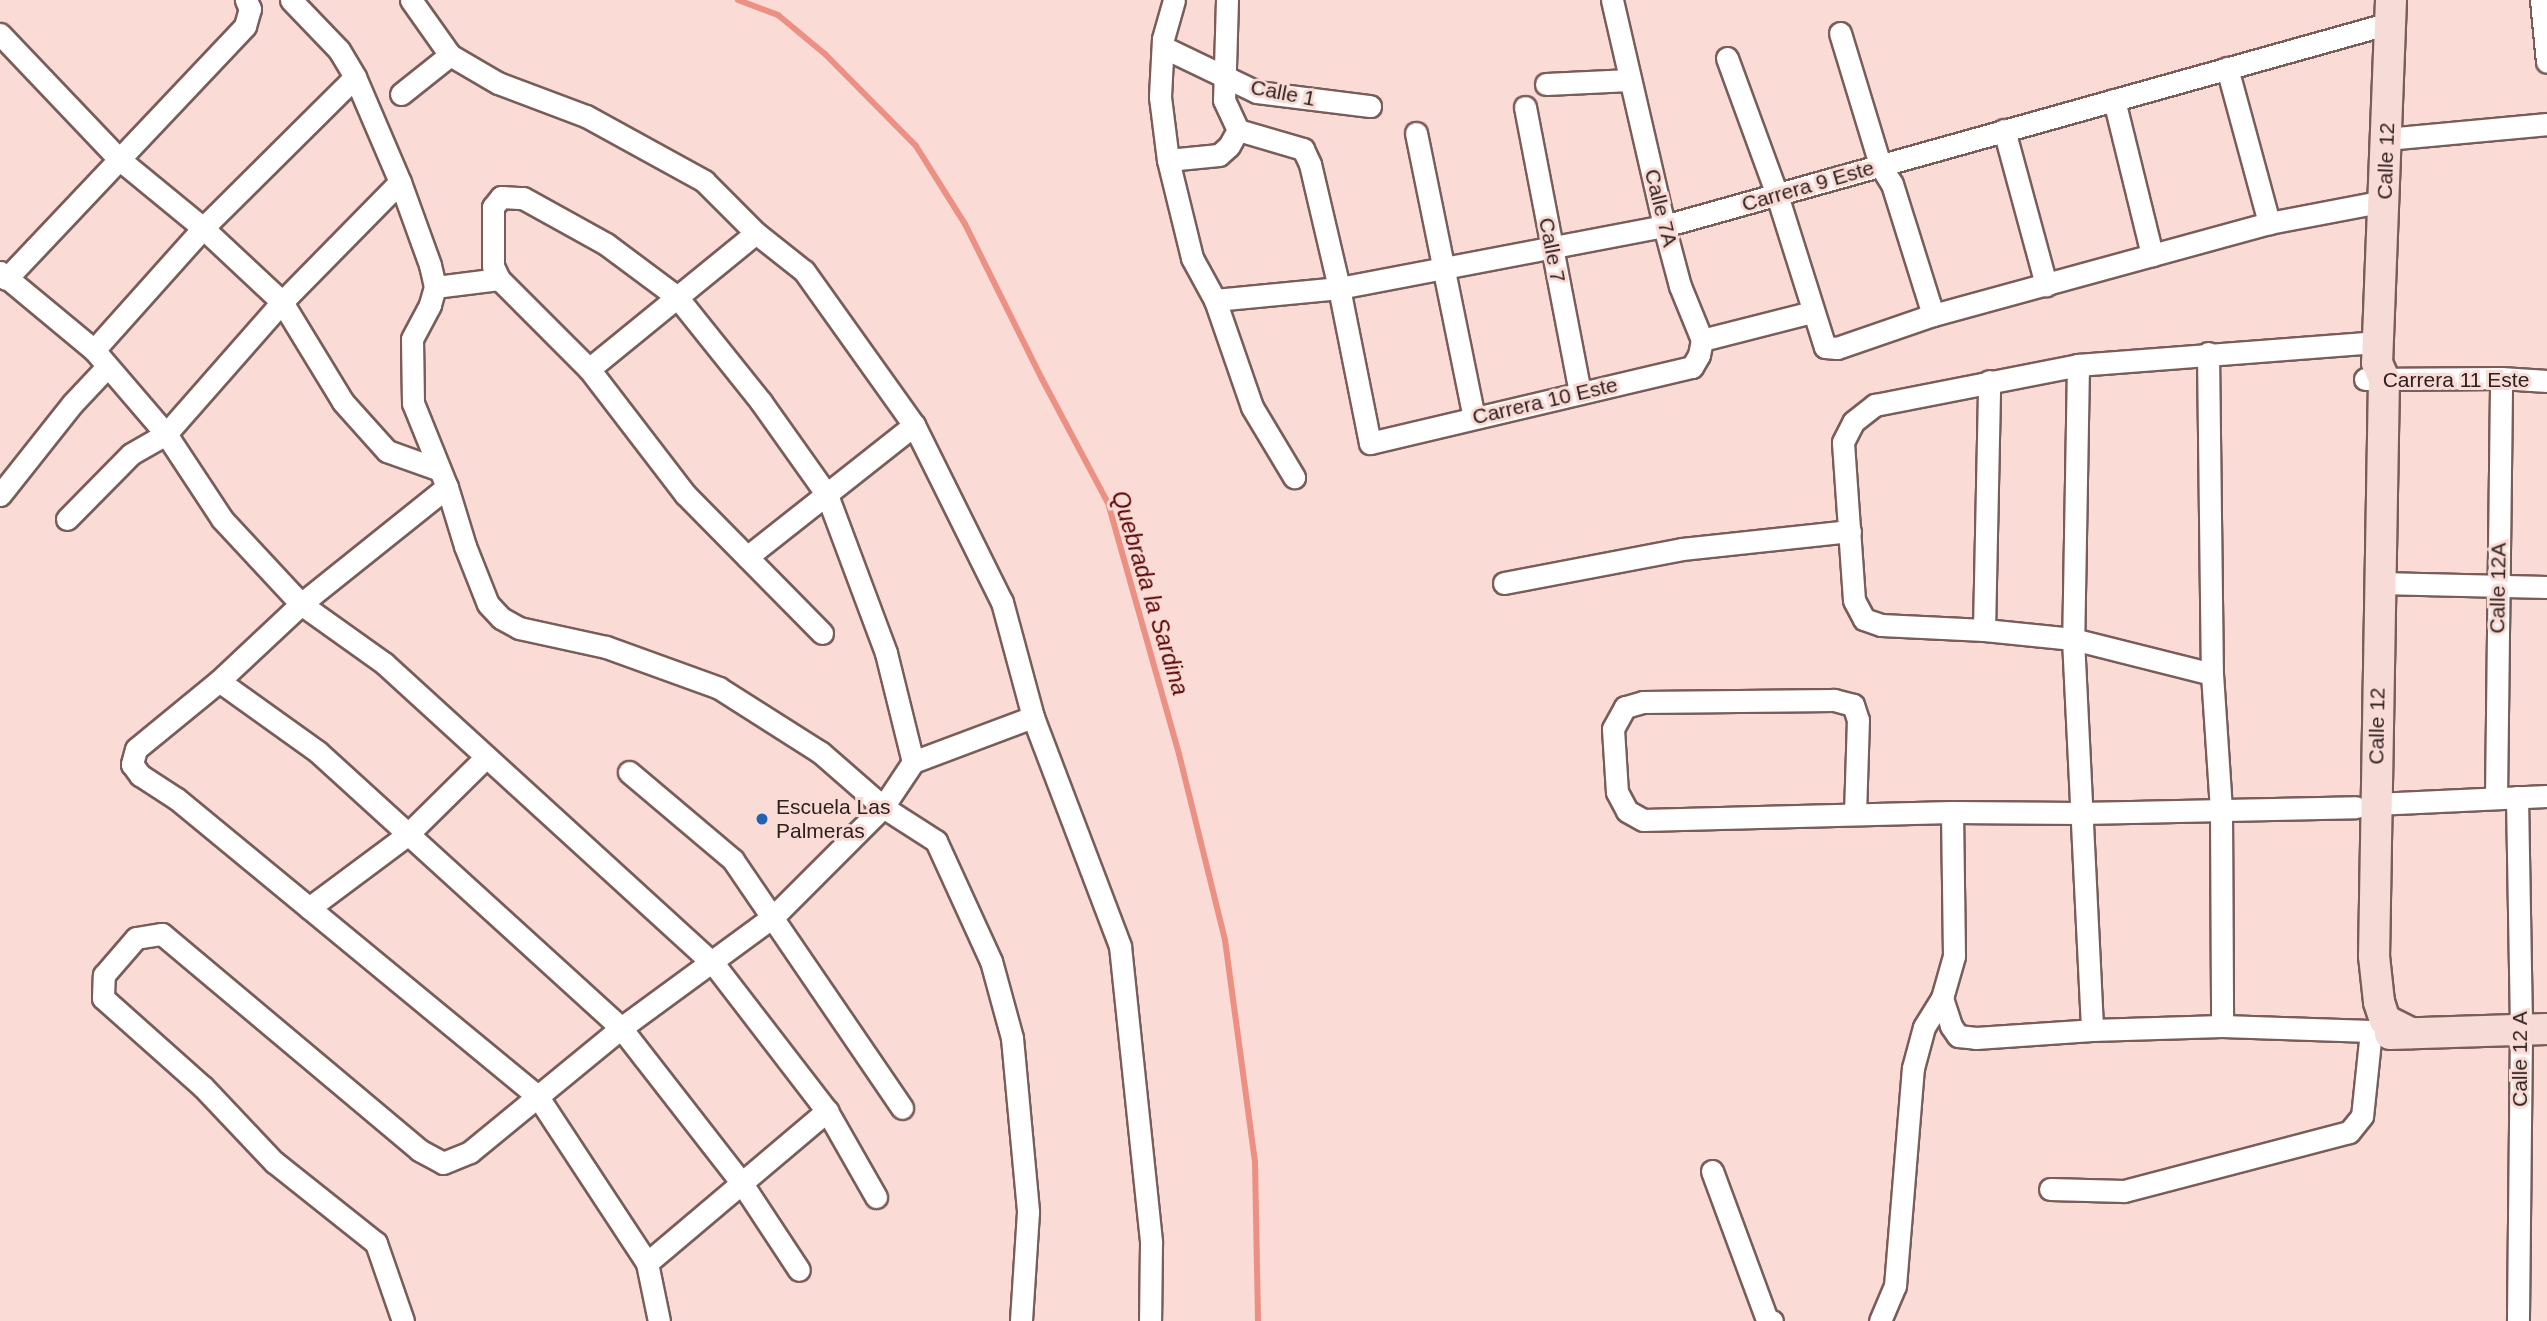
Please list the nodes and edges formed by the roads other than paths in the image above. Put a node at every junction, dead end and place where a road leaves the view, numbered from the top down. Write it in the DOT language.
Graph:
graph roads {
  1 [pos="246,0"];
  2 [pos="291,0"];
  3 [pos="411,0"];
  4 [pos="1174,0"];
  5 [pos="1227,0"];
  6 [pos="1612,0"];
  7 [pos="2541,0"];
  8 [pos="2391,11"];
  9 [pos="1840,33"];
  10 [pos="0,34"];
  11 [pos="1163,47"];
  12 [pos="450,55"];
  13 [pos="1727,58"];
  14 [pos="2547,62"];
  15 [pos="2227,68"];
  16 [pos="1630,76"];
  17 [pos="355,77"];
  18 [pos="1224,77"];
  19 [pos="1546,84"];
  20 [pos="401,94"];
  21 [pos="2114,100"];
  22 [pos="1370,106"];
  23 [pos="1525,107"];
  24 [pos="2547,124"];
  25 [pos="1238,130"];
  26 [pos="2004,130"];
  27 [pos="1416,133"];
  28 [pos="2386,139"];
  29 [pos="119,159"];
  30 [pos="1168,160"];
  31 [pos="1880,165"];
  32 [pos="400,182"];
  33 [pos="1777,195"];
  34 [pos="2384,201"];
  35 [pos="2269,223"];
  36 [pos="1664,226"];
  37 [pos="203,228"];
  38 [pos="756,233"];
  39 [pos="1552,247"];
  40 [pos="2152,255"];
  41 [pos="1444,269"];
  42 [pos="3,275"];
  43 [pos="499,279"];
  44 [pos="2046,285"];
  45 [pos="435,287"];
  46 [pos="1339,288"];
  47 [pos="677,297"];
  48 [pos="1215,300"];
  49 [pos="282,302"];
  50 [pos="1812,312"];
  51 [pos="1933,315"];
  52 [pos="1702,340"];
  53 [pos="94,350"];
  54 [pos="2208,353"];
  55 [pos="2078,365"];
  56 [pos="2376,366"];
  57 [pos="106,368"];
  58 [pos="589,369"];
  59 [pos="2501,378"];
  60 [pos="2547,381"];
  61 [pos="1989,382"];
  62 [pos="1580,393"];
  63 [pos="1474,416"];
  64 [pos="914,425"];
  65 [pos="166,434"];
  66 [pos="1294,477"];
  67 [pos="443,478"];
  68 [pos="0,495"];
  69 [pos="827,495"];
  70 [pos="67,519"];
  71 [pos="1850,531"];
  72 [pos="747,557"];
  73 [pos="1504,583"];
  74 [pos="2379,583"];
  75 [pos="2498,586"];
  76 [pos="2547,587"];
  77 [pos="301,604"];
  78 [pos="1984,630"];
  79 [pos="822,633"];
  80 [pos="2073,639"];
  81 [pos="2212,674"];
  82 [pos="219,681"];
  83 [pos="1033,717"];
  84 [pos="486,757"];
  85 [pos="913,762"];
  86 [pos="629,772"];
  87 [pos="2547,796"];
  88 [pos="2506,797"];
  89 [pos="2366,805"];
  90 [pos="883,807"];
  91 [pos="2221,810"];
  92 [pos="1952,811"];
  93 [pos="2079,813"];
  94 [pos="1855,814"];
  95 [pos="407,835"];
  96 [pos="309,908"];
  97 [pos="774,916"];
  98 [pos="713,963"];
  99 [pos="1942,998"];
  100 [pos="2222,1026"];
  101 [pos="621,1028"];
  102 [pos="2534,1029"];
  103 [pos="2092,1030"];
  104 [pos="2371,1031"];
  105 [pos="2411,1032"];
  106 [pos="538,1097"];
  107 [pos="902,1108"];
  108 [pos="827,1111"];
  109 [pos="1712,1171"];
  110 [pos="741,1182"];
  111 [pos="2050,1189"];
  112 [pos="876,1197"];
  113 [pos="648,1264"];
  114 [pos="799,1270"];
  115 [pos="653,1319"];
  116 [pos="403,1321"];
  117 [pos="1021,1321"];
  118 [pos="1150,1321"];
  119 [pos="1772,1321"];
  120 [pos="1880,1321"];
  121 [pos="2518,1321"];
  1 -- 29 [label="street"];
  2 -- 17 [label="street"];
  3 -- 12 [label="street"];
  4 -- 11 [label="street"];
  5 -- 18 [label="street"];
  6 -- 16 [label="street, Calle 7A"];
  7 -- 14 [label="street"];
  8 -- 15 [label="street, Carrera 9 Este"];
  8 -- 28 [label="main road, Calle 12"];
  9 -- 31 [label="street"];
  10 -- 29 [label="street"];
  11 -- 18 [label="street, Calle 1"];
  11 -- 30 [label="street"];
  12 -- 20 [label="street"];
  12 -- 38 [label="street"];
  13 -- 33 [label="street"];
  15 -- 21 [label="street, Carrera 9 Este"];
  15 -- 35 [label="street"];
  16 -- 19 [label="street"];
  16 -- 36 [label="street, Calle 7A"];
  17 -- 32 [label="street"];
  17 -- 37 [label="street"];
  18 -- 22 [label="street, Calle 1"];
  18 -- 25 [label="street"];
  21 -- 26 [label="street, Carrera 9 Este"];
  21 -- 40 [label="street"];
  23 -- 39 [label="street, Calle 7"];
  24 -- 28 [label="street"];
  25 -- 30 [label="street"];
  25 -- 46 [label="street"];
  26 -- 31 [label="street, Carrera 9 Este"];
  26 -- 44 [label="street"];
  27 -- 41 [label="street"];
  28 -- 34 [label="main road, Calle 12"];
  29 -- 37 [label="street"];
  29 -- 42 [label="street"];
  30 -- 48 [label="street"];
  31 -- 33 [label="street, Carrera 9 Este"];
  31 -- 51 [label="street"];
  32 -- 45 [label="street"];
  32 -- 49 [label="street"];
  33 -- 36 [label="street, Carrera 9 Este"];
  33 -- 50 [label="street"];
  34 -- 35 [label="street"];
  34 -- 56 [label="main road, Calle 12"];
  35 -- 40 [label="street"];
  36 -- 39 [label="street, Carrera 9 Este"];
  36 -- 52 [label="street, Calle 7A"];
  37 -- 49 [label="street"];
  37 -- 53 [label="street"];
  38 -- 47 [label="street"];
  38 -- 64 [label="street"];
  39 -- 41 [label="street, Carrera 9 Este"];
  39 -- 62 [label="street, Calle 7"];
  40 -- 44 [label="street"];
  41 -- 46 [label="street, Carrera 9 Este"];
  41 -- 63 [label="street"];
  42 -- 53 [label="street"];
  43 -- 45 [label="street"];
  43 -- 47 [label="street"];
  43 -- 58 [label="street"];
  44 -- 51 [label="street"];
  45 -- 67 [label="street"];
  46 -- 48 [label="street, Carrera 9 Este"];
  46 -- 63 [label="street, Carrera 10 Este"];
  47 -- 58 [label="street"];
  47 -- 69 [label="street"];
  48 -- 66 [label="street"];
  49 -- 65 [label="street"];
  49 -- 67 [label="street"];
  50 -- 51 [label="street"];
  50 -- 52 [label="street"];
  52 -- 62 [label="street, Carrera 10 Este"];
  53 -- 57 [label="street"];
  54 -- 55 [label="street, Carrera 11 Este"];
  54 -- 56 [label="street, Carrera 11 Este"];
  54 -- 81 [label="street"];
  55 -- 61 [label="street, Carrera 11 Este"];
  55 -- 80 [label="street"];
  56 -- 59 [label="street, Carrera 11 Este"];
  56 -- 74 [label="main road, Calle 12"];
  56 -- 89 [label="main road, Calle 12"];
  57 -- 65 [label="street"];
  57 -- 68 [label="street"];
  58 -- 72 [label="street"];
  59 -- 60 [label="street, Carrera 11 Este"];
  59 -- 75 [label="street, Calle 12A"];
  61 -- 71 [label="street, Carrera 11 Este"];
  61 -- 78 [label="street"];
  62 -- 63 [label="street, Carrera 10 Este"];
  64 -- 69 [label="street"];
  64 -- 83 [label="street"];
  65 -- 70 [label="street"];
  65 -- 77 [label="street"];
  67 -- 77 [label="street"];
  67 -- 90 [label="street"];
  69 -- 72 [label="street"];
  69 -- 85 [label="street"];
  71 -- 73 [label="street"];
  71 -- 78 [label="street, Carrera 11 Este"];
  72 -- 79 [label="street"];
  74 -- 75 [label="street"];
  74 -- 89 [label="main road, Calle 12"];
  75 -- 76 [label="street"];
  75 -- 88 [label="street, Calle 12A"];
  77 -- 82 [label="street"];
  77 -- 84 [label="street"];
  78 -- 80 [label="street"];
  80 -- 81 [label="street"];
  80 -- 93 [label="street"];
  81 -- 91 [label="street"];
  82 -- 95 [label="street"];
  82 -- 96 [label="street"];
  83 -- 85 [label="street"];
  83 -- 118 [label="street"];
  84 -- 95 [label="street"];
  84 -- 98 [label="street"];
  85 -- 90 [label="street"];
  86 -- 97 [label="street"];
  87 -- 88 [label="street"];
  88 -- 89 [label="street"];
  88 -- 102 [label="street, Calle 12 A"];
  89 -- 91 [label="street"];
  89 -- 104 [label="main road, Calle 12"];
  89 -- 105 [label="main road, Calle 12"];
  90 -- 97 [label="street"];
  90 -- 117 [label="street"];
  91 -- 93 [label="street"];
  91 -- 100 [label="street"];
  92 -- 93 [label="street"];
  92 -- 94 [label="street"];
  92 -- 99 [label="street"];
  93 -- 103 [label="street"];
  94 -- 94 [label="street"];
  95 -- 96 [label="street"];
  95 -- 101 [label="street"];
  96 -- 106 [label="street"];
  97 -- 98 [label="street"];
  97 -- 107 [label="street"];
  98 -- 101 [label="street"];
  98 -- 108 [label="street"];
  99 -- 103 [label="street"];
  99 -- 120 [label="street"];
  100 -- 103 [label="street"];
  100 -- 104 [label="street"];
  101 -- 106 [label="street"];
  101 -- 110 [label="street"];
  102 -- 105 [label="main road"];
  102 -- 121 [label="street, Calle 12 A"];
  104 -- 105 [label="main road"];
  104 -- 111 [label="street, Calle 12"];
  106 -- 113 [label="street"];
  106 -- 116 [label="street"];
  108 -- 110 [label="street"];
  108 -- 112 [label="street"];
  109 -- 119 [label="street"];
  110 -- 113 [label="street"];
  110 -- 114 [label="street"];
  113 -- 115 [label="street"];
}
